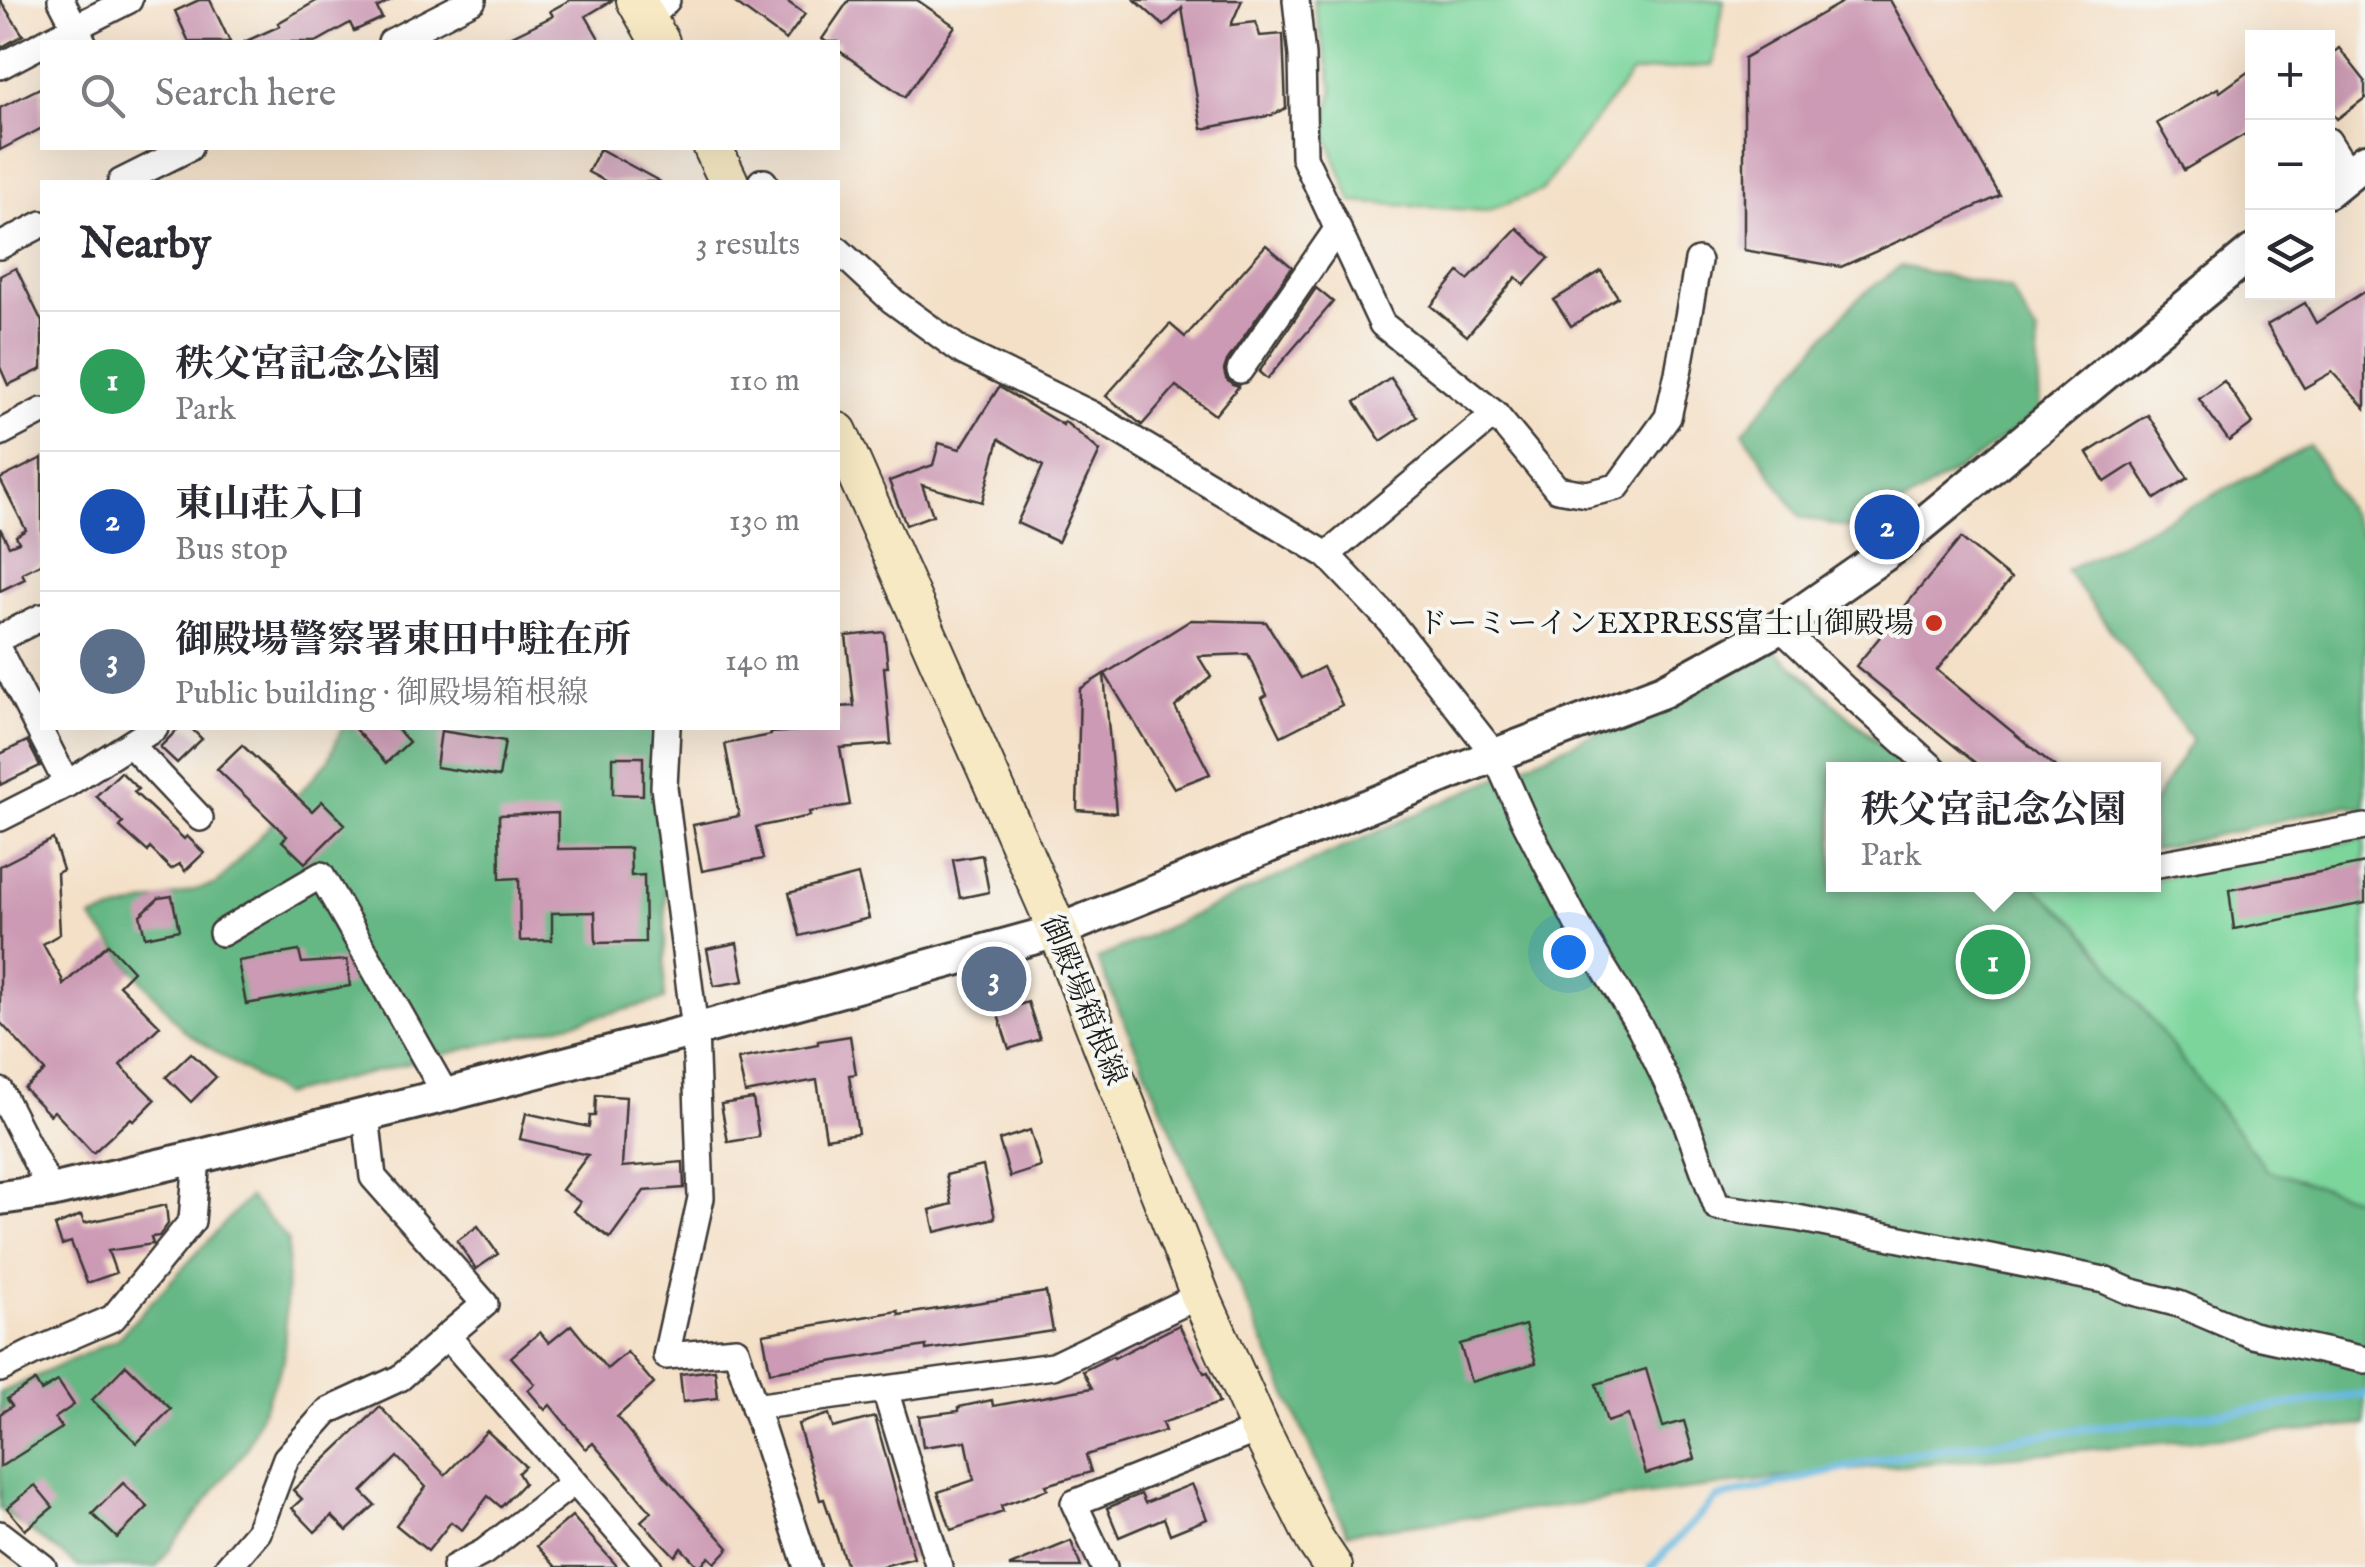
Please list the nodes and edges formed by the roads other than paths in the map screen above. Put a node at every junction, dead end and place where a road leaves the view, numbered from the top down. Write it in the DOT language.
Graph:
graph roads {
  1 [pos="61,0"];
  2 [pos="129,0"];
  3 [pos="472,0"];
  4 [pos="1296,0"];
  5 [pos="79,35"];
  6 [pos="395,40"];
  7 [pos="40,45"];
  8 [pos="0,66"];
  9 [pos="185,150"];
  10 [pos="714,150"];
  11 [pos="138,171"];
  12 [pos="728,180"];
  13 [pos="40,225"];
  14 [pos="1338,228"];
  15 [pos="0,246"];
  16 [pos="840,252"];
  17 [pos="2245,258"];
  18 [pos="1698,261"];
  19 [pos="1240,370"];
  20 [pos="40,412"];
  21 [pos="1496,414"];
  22 [pos="0,432"];
  23 [pos="840,437"];
  24 [pos="1327,555"];
  25 [pos="40,618"];
  26 [pos="1780,627"];
  27 [pos="0,638"];
  28 [pos="0,653"];
  29 [pos="152,730"];
  30 [pos="667,730"];
  31 [pos="131,745"];
  32 [pos="1496,755"];
  33 [pos="1927,762"];
  34 [pos="67,784"];
  35 [pos="0,818"];
  36 [pos="200,818"];
  37 [pos="2365,826"];
  38 [pos="2161,864"];
  39 [pos="1058,931"];
  40 [pos="222,933"];
  41 [pos="695,1030"];
  42 [pos="0,1091"];
  43 [pos="446,1094"];
  44 [pos="366,1115"];
  45 [pos="197,1158"];
  46 [pos="50,1191"];
  47 [pos="0,1198"];
  48 [pos="1200,1294"];
  49 [pos="447,1336"];
  50 [pos="2365,1360"];
  51 [pos="0,1370"];
  52 [pos="886,1390"];
  53 [pos="754,1406"];
  54 [pos="1260,1430"];
  55 [pos="574,1482"];
  56 [pos="0,1534"];
  57 [pos="42,1567"];
  58 [pos="228,1567"];
  59 [pos="455,1567"];
  60 [pos="649,1567"];
  61 [pos="807,1567"];
  62 [pos="939,1567"];
  63 [pos="1104,1567"];
  64 [pos="1333,1567"];
  1 -- 5 [label="street"];
  2 -- 5 [label="street"];
  3 -- 6 [label="street"];
  4 -- 14 [label="street"];
  7 -- 8 [label="street"];
  9 -- 11 [label="street"];
  10 -- 12 [label="main road"];
  13 -- 15 [label="street"];
  14 -- 19 [label="street"];
  14 -- 21 [label="street"];
  16 -- 24 [label="street"];
  17 -- 26 [label="street"];
  18 -- 21 [label="street"];
  20 -- 22 [label="street"];
  21 -- 24 [label="street"];
  23 -- 39 [label="main road, 御殿場箱根線"];
  24 -- 32 [label="street"];
  25 -- 27 [label="street"];
  26 -- 32 [label="street"];
  26 -- 33 [label="street"];
  28 -- 34 [label="street"];
  29 -- 31 [label="street"];
  30 -- 41 [label="street"];
  31 -- 34 [label="street"];
  31 -- 36 [label="street"];
  32 -- 39 [label="street"];
  32 -- 50 [label="street"];
  34 -- 35 [label="street"];
  37 -- 38 [label="street"];
  39 -- 41 [label="street"];
  39 -- 48 [label="main road, 御殿場箱根線"];
  40 -- 43 [label="street"];
  41 -- 43 [label="street"];
  41 -- 53 [label="street"];
  42 -- 46 [label="street"];
  43 -- 44 [label="street"];
  44 -- 45 [label="street"];
  44 -- 49 [label="street"];
  45 -- 46 [label="street"];
  45 -- 51 [label="street"];
  46 -- 47 [label="street"];
  48 -- 52 [label="street"];
  48 -- 54 [label="main road, 御殿場箱根線"];
  49 -- 55 [label="street"];
  49 -- 58 [label="street"];
  52 -- 53 [label="street"];
  52 -- 62 [label="street"];
  53 -- 61 [label="street"];
  54 -- 63 [label="street"];
  54 -- 64 [label="main road, 御殿場箱根線"];
  55 -- 59 [label="street"];
  55 -- 60 [label="street"];
  56 -- 57 [label="street"];
}
